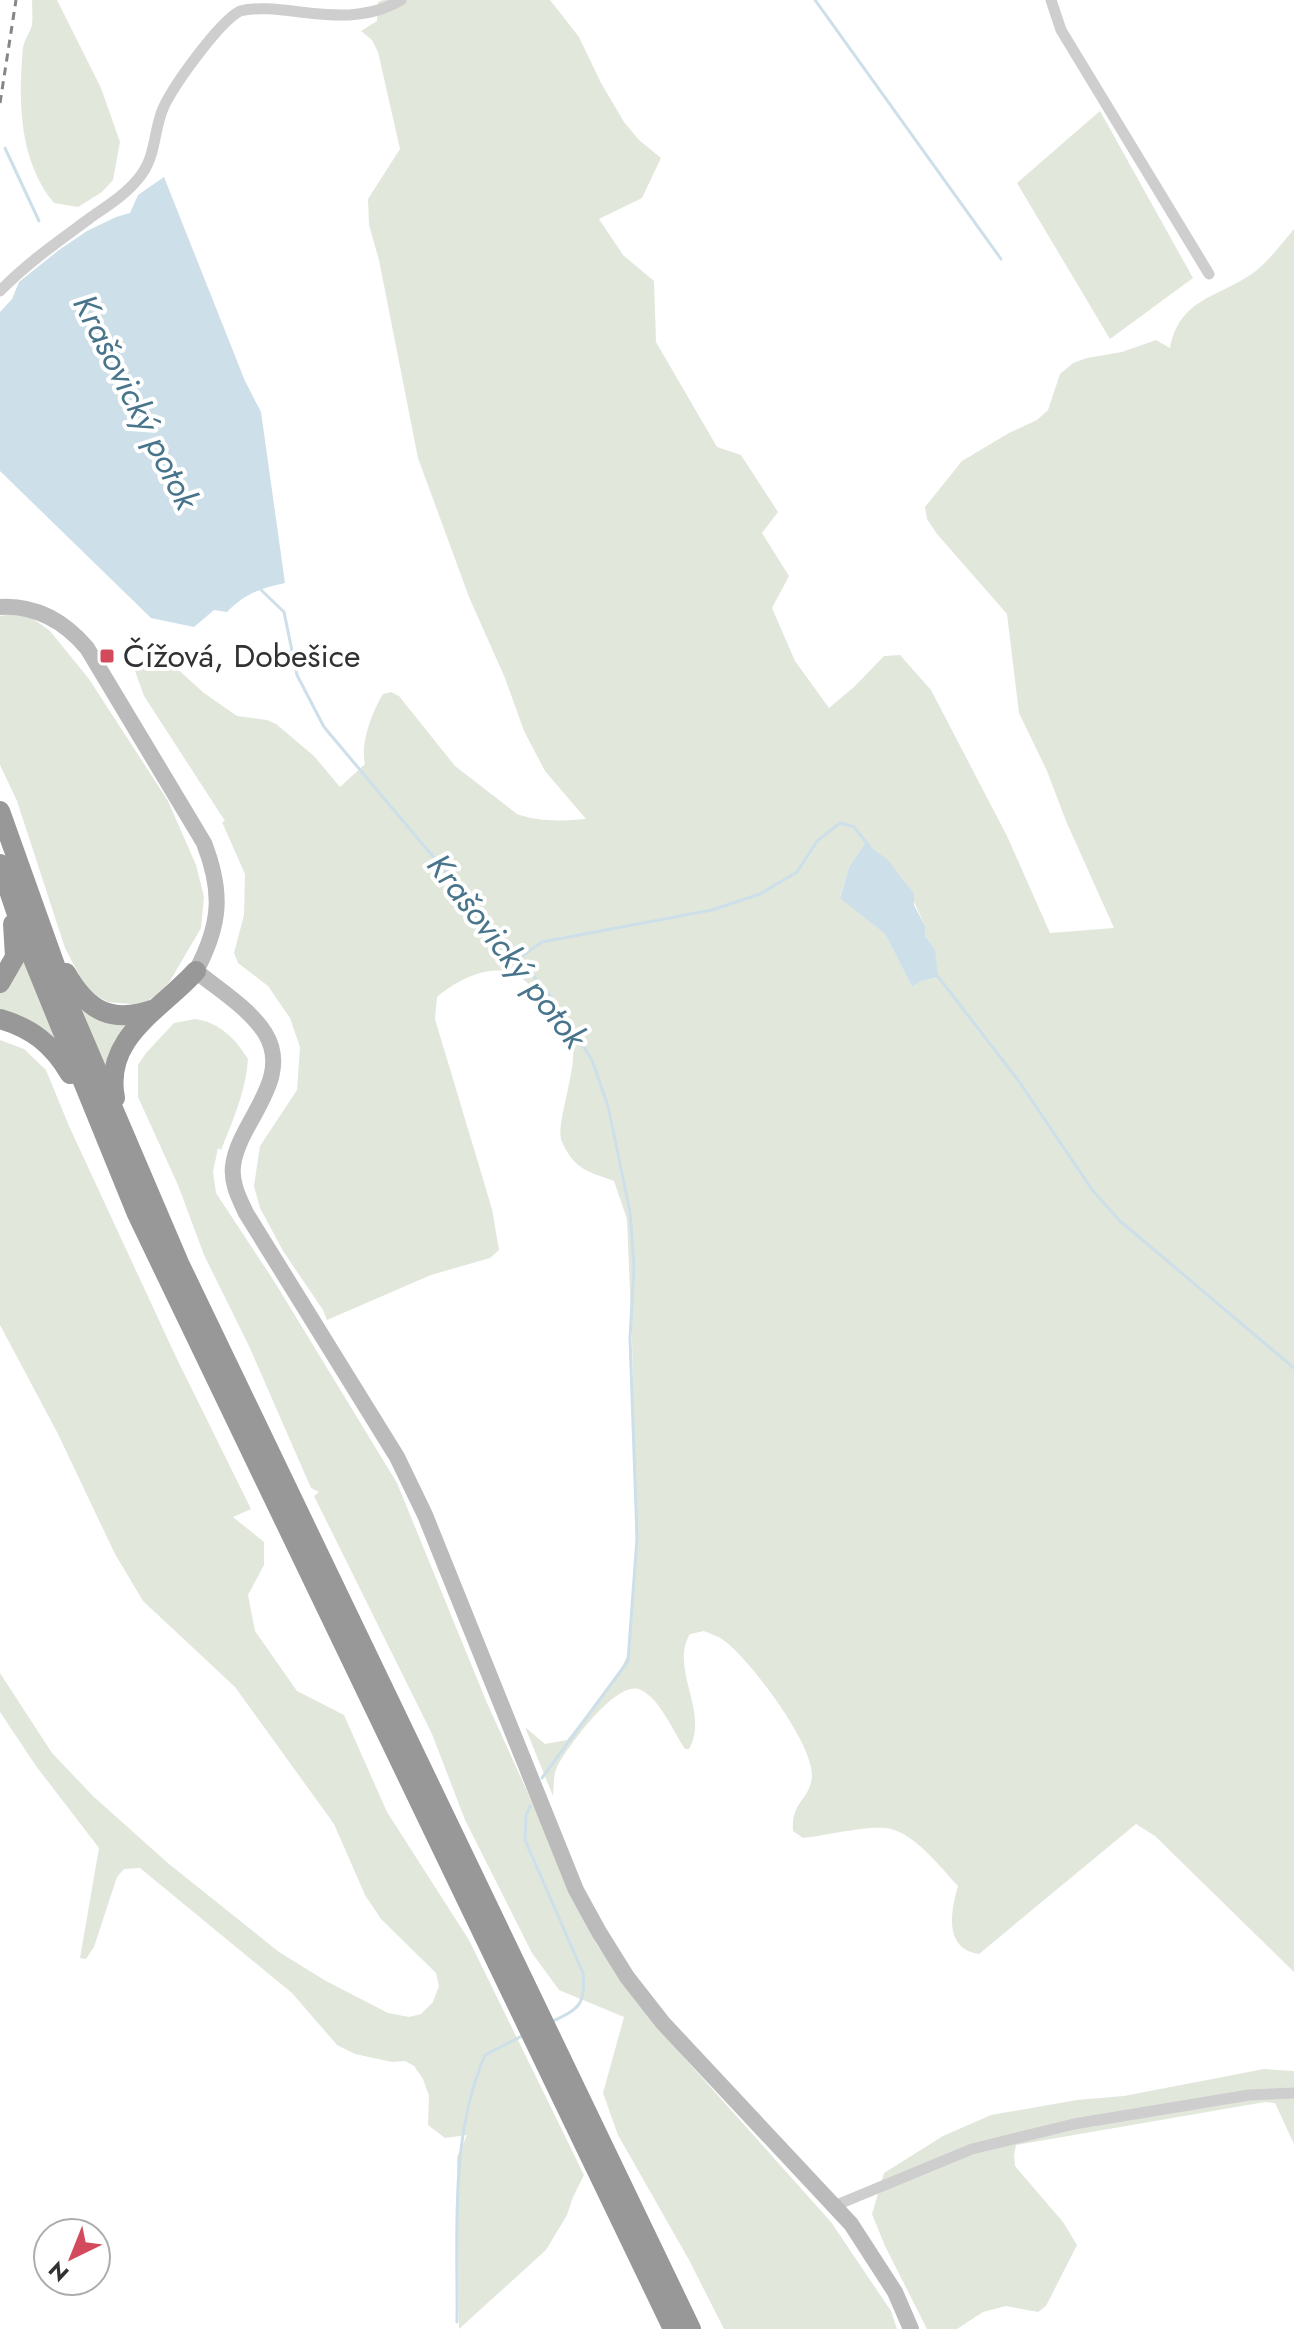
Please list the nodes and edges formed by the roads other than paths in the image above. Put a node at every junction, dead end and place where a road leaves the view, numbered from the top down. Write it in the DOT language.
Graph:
graph roads {
  1 [pos="401,0"];
  2 [pos="1051,0"];
  3 [pos="1209,274"];
  4 [pos="0,291"];
  5 [pos="0,607"];
  6 [pos="0,811"];
  7 [pos="0,864"];
  8 [pos="9,892"];
  9 [pos="43,933"];
  10 [pos="196,971"];
  11 [pos="0,983"];
  12 [pos="155,1009"];
  13 [pos="0,1019"];
  14 [pos="101,1128"];
  15 [pos="122,1134"];
  16 [pos="533,2021"];
  17 [pos="544,2043"];
  18 [pos="1294,2093"];
  19 [pos="834,2206"];
  20 [pos="673,2329"];
  21 [pos="691,2329"];
  22 [pos="911,2329"];
  1 -- 4 [label="street"];
  2 -- 3 [label="street"];
  5 -- 10 [label="street"];
  6 -- 9 [label="highway"];
  7 -- 8 [label="highway"];
  8 -- 11 [label="highway"];
  8 -- 14 [label="highway"];
  9 -- 12 [label="highway"];
  9 -- 15 [label="highway"];
  10 -- 12 [label="highway"];
  10 -- 19 [label="street"];
  12 -- 15 [label="highway"];
  13 -- 14 [label="highway"];
  14 -- 16 [label="highway"];
  15 -- 16 [label="highway"];
  16 -- 17 [label="highway"];
  17 -- 20 [label="highway"];
  17 -- 21 [label="highway"];
  18 -- 19 [label="street"];
  19 -- 22 [label="street"];
}
